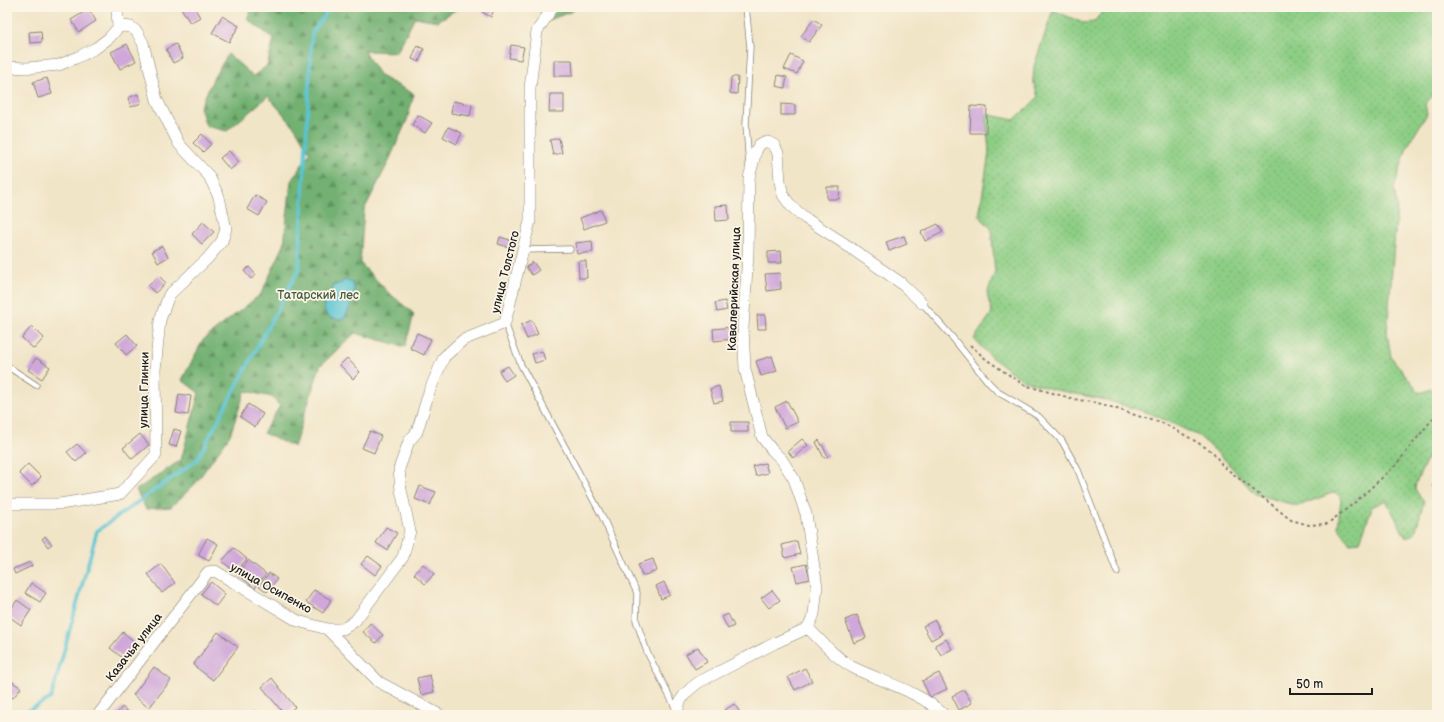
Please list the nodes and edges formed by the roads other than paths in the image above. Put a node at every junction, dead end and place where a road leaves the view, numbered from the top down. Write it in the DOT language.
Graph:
graph roads {
  1 [pos="117,7"];
  2 [pos="553,7"];
  3 [pos="746,7"];
  4 [pos="118,28"];
  5 [pos="7,67"];
  6 [pos="750,178"];
  7 [pos="570,249"];
  8 [pos="523,250"];
  9 [pos="922,302"];
  10 [pos="506,323"];
  11 [pos="7,366"];
  12 [pos="36,385"];
  13 [pos="7,504"];
  14 [pos="1117,572"];
  15 [pos="191,594"];
  16 [pos="808,628"];
  17 [pos="327,629"];
  18 [pos="678,713"];
  19 [pos="98,715"];
  20 [pos="440,715"];
  21 [pos="944,715"];
  1 -- 4 [label="street"];
  2 -- 8 [label="street, улица Толстого"];
  3 -- 6 [label="lane"];
  4 -- 5 [label="street"];
  4 -- 13 [label="street, улица Глинки"];
  6 -- 9 [label="street, Кавалерийская улица"];
  6 -- 16 [label="street, Кавалерийская улица"];
  7 -- 8 [label="lane"];
  8 -- 10 [label="street, улица Толстого"];
  9 -- 14 [label="lane"];
  10 -- 17 [label="street, улица Толстого"];
  10 -- 18 [label="lane"];
  11 -- 12 [label="lane"];
  15 -- 17 [label="street, улица Осипенко"];
  15 -- 19 [label="street, Казачья улица"];
  16 -- 18 [label="street"];
  16 -- 21 [label="street"];
  17 -- 20 [label="street, улица Осипенко"];
}
